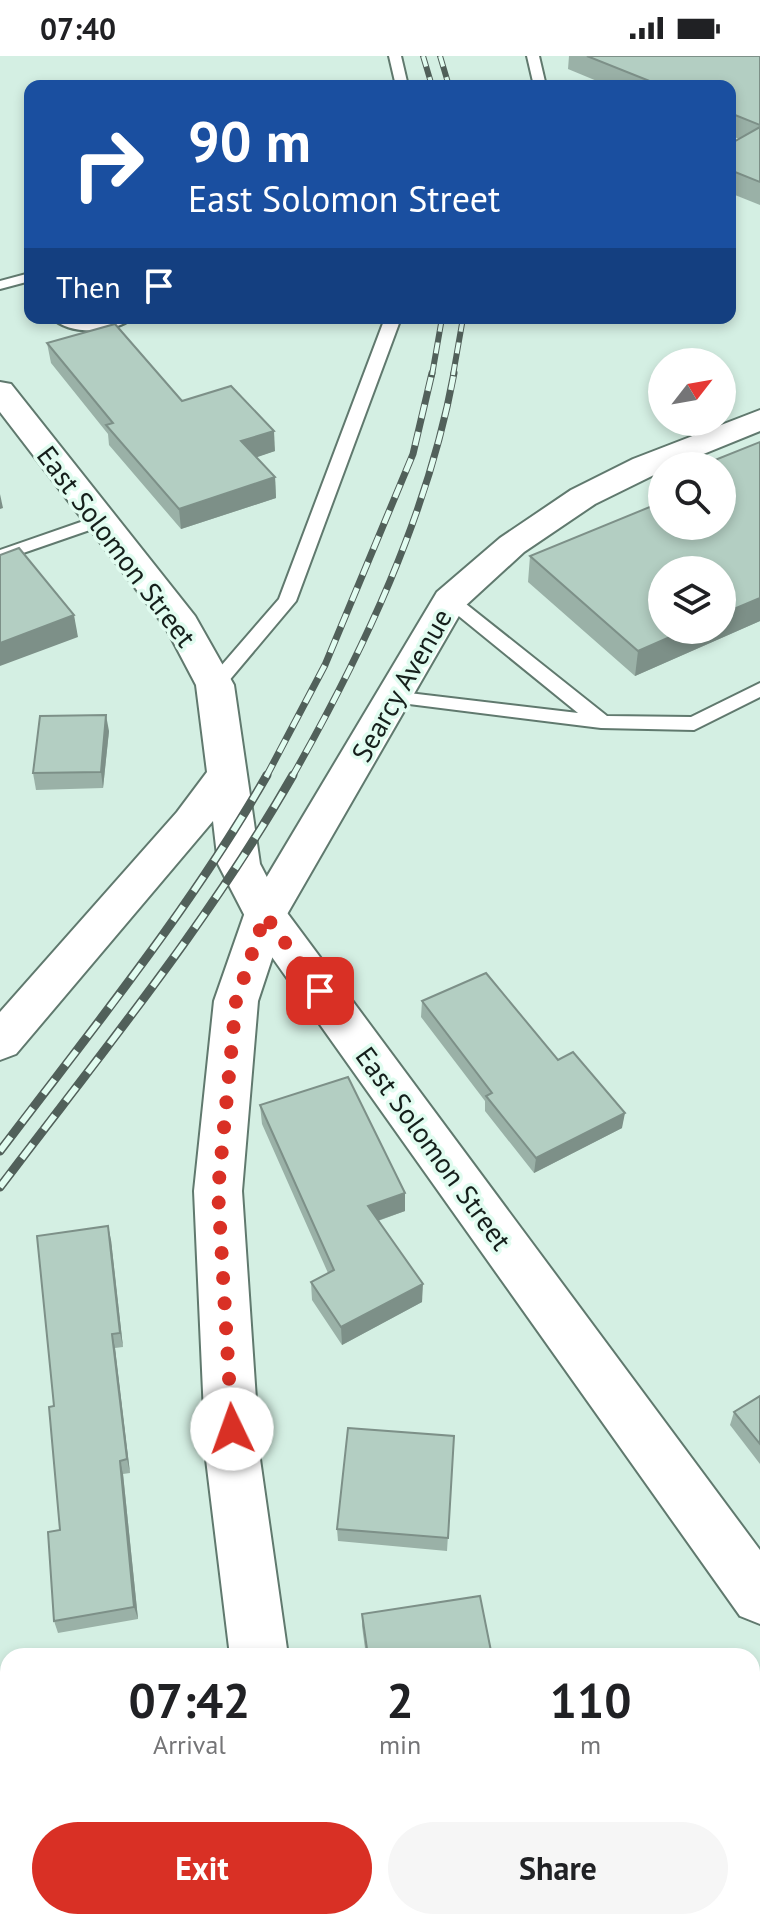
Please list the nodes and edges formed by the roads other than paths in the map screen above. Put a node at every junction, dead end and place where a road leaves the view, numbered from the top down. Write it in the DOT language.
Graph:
graph roads {
  1 [pos="395,56"];
  2 [pos="533,56"];
  3 [pos="401,80"];
  4 [pos="539,80"];
  5 [pos="24,281"];
  6 [pos="0,285"];
  7 [pos="71,324"];
  8 [pos="102,324"];
  9 [pos="391,324"];
  10 [pos="0,391"];
  11 [pos="760,420"];
  12 [pos="101,520"];
  13 [pos="0,556"];
  14 [pos="450,600"];
  15 [pos="215,685"];
  16 [pos="760,689"];
  17 [pos="392,697"];
  18 [pos="602,722"];
  19 [pos="227,773"];
  20 [pos="265,915"];
  21 [pos="0,1042"];
  22 [pos="760,1596"];
  23 [pos="258,1648"];
  1 -- 3 [label="lane"];
  2 -- 4 [label="lane"];
  5 -- 6 [label="lane"];
  7 -- 8 [label="lane"];
  9 -- 15 [label="lane"];
  10 -- 12 [label="street, East Solomon Street"];
  11 -- 14 [label="street, Searcy Avenue"];
  12 -- 13 [label="lane"];
  12 -- 15 [label="street, East Solomon Street"];
  14 -- 17 [label="street, Searcy Avenue"];
  14 -- 18 [label="lane"];
  15 -- 19 [label="street, East Solomon Street"];
  16 -- 18 [label="lane"];
  17 -- 18 [label="lane"];
  17 -- 20 [label="street, Searcy Avenue"];
  19 -- 20 [label="street, East Solomon Street"];
  19 -- 21 [label="street"];
  20 -- 22 [label="street, East Solomon Street"];
  20 -- 23 [label="street, Searcy Avenue"];
}
